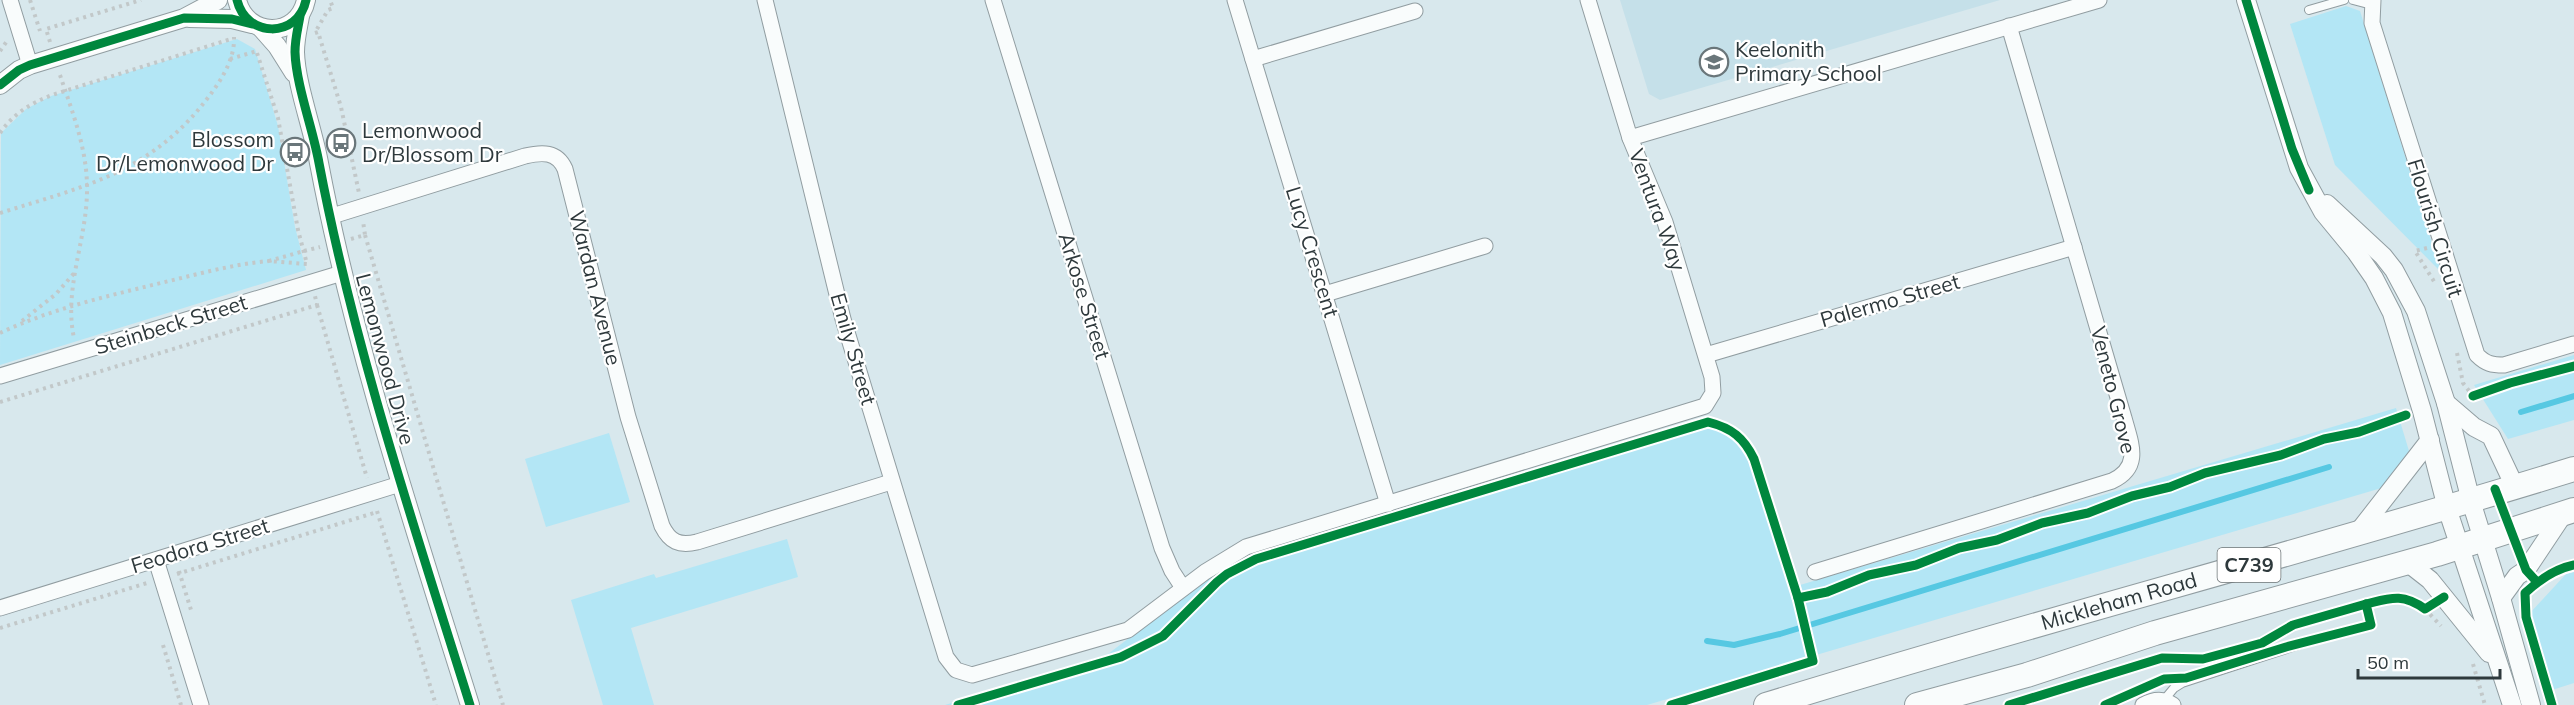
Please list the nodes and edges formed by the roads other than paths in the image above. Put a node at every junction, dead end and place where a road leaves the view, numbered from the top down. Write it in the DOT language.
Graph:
graph roads {
  1 [pos="10,0"];
  2 [pos="218,0"];
  3 [pos="237,0"];
  4 [pos="765,0"];
  5 [pos="993,0"];
  6 [pos="1235,0"];
  7 [pos="1588,0"];
  8 [pos="2099,0"];
  9 [pos="2247,0"];
  10 [pos="2344,0"];
  11 [pos="2353,0"];
  12 [pos="2372,2"];
  13 [pos="306,6"];
  14 [pos="2309,10"];
  15 [pos="1415,11"];
  16 [pos="184,18"];
  17 [pos="257,26"];
  18 [pos="2009,26"];
  19 [pos="1253,59"];
  20 [pos="30,65"];
  21 [pos="299,82"];
  22 [pos="0,85"];
  23 [pos="1630,138"];
  24 [pos="2309,189"];
  25 [pos="328,217"];
  26 [pos="1485,246"];
  27 [pos="2074,247"];
  28 [pos="342,273"];
  29 [pos="1325,294"];
  30 [pos="2574,344"];
  31 [pos="1706,355"];
  32 [pos="0,376"];
  33 [pos="2446,403"];
  34 [pos="2430,440"];
  35 [pos="2574,469"];
  36 [pos="891,482"];
  37 [pos="400,484"];
  38 [pos="2515,487"];
  39 [pos="2471,501"];
  40 [pos="1388,504"];
  41 [pos="2447,508"];
  42 [pos="2569,512"];
  43 [pos="2356,535"];
  44 [pos="2483,539"];
  45 [pos="2460,547"];
  46 [pos="156,560"];
  47 [pos="2407,562"];
  48 [pos="1815,572"];
  49 [pos="1183,588"];
  50 [pos="2501,598"];
  51 [pos="0,608"];
  52 [pos="2332,634"];
  53 [pos="2496,661"];
  54 [pos="2169,702"];
  55 [pos="201,705"];
  56 [pos="470,705"];
  57 [pos="1766,705"];
  58 [pos="1917,705"];
  59 [pos="2143,705"];
  60 [pos="2512,705"];
  61 [pos="2531,705"];
  1 -- 20 [label="street"];
  2 -- 16 [label="street"];
  3 -- 17 [label="street, Lemonwood Drive"];
  4 -- 36 [label="street, Emily Street"];
  5 -- 49 [label="street, Arkose Street"];
  6 -- 19 [label="street, Lucy Crescent"];
  7 -- 23 [label="street, Ventura Way"];
  8 -- 18 [label="street"];
  9 -- 24 [label="street"];
  10 -- 14 [label="lane"];
  11 -- 12 [label="lane"];
  12 -- 30 [label="street, Flourish Circuit"];
  13 -- 17 [label="street"];
  13 -- 21 [label="street, Lemonwood Drive"];
  15 -- 19 [label="street"];
  16 -- 17 [label="street"];
  16 -- 20 [label="street"];
  17 -- 21 [label="street, Lemonwood Drive"];
  18 -- 23 [label="street"];
  18 -- 27 [label="street, Veneto Grove"];
  19 -- 29 [label="street, Lucy Crescent"];
  20 -- 22 [label="street"];
  21 -- 25 [label="street, Lemonwood Drive"];
  23 -- 31 [label="street, Ventura Way"];
  24 -- 33 [label="street"];
  24 -- 34 [label="street"];
  25 -- 28 [label="street, Lemonwood Drive"];
  25 -- 36 [label="street, Wardan Avenue"];
  26 -- 29 [label="street"];
  27 -- 31 [label="street, Palermo Street"];
  27 -- 48 [label="street, Veneto Grove"];
  28 -- 32 [label="street, Steinbeck Street"];
  28 -- 37 [label="street, Lemonwood Drive"];
  29 -- 40 [label="street, Lucy Crescent"];
  31 -- 40 [label="street, Ventura Way"];
  33 -- 38 [label="street"];
  33 -- 39 [label="street"];
  34 -- 41 [label="street"];
  34 -- 43 [label="street"];
  35 -- 38 [label="main road, Mickleham Road / C739"];
  36 -- 49 [label="street, Emily Street"];
  37 -- 46 [label="street, Feodora Street"];
  37 -- 56 [label="street, Lemonwood Drive"];
  38 -- 39 [label="main road, Mickleham Road / C739"];
  39 -- 41 [label="main road, Mickleham Road / C739"];
  39 -- 44 [label="street"];
  40 -- 49 [label="street"];
  41 -- 43 [label="main road, Mickleham Road / C739"];
  41 -- 45 [label="street"];
  42 -- 44 [label="main road, Mickleham Road / C739"];
  42 -- 50 [label="street"];
  43 -- 57 [label="main road, Mickleham Road / C739"];
  44 -- 45 [label="main road, Mickleham Road / C739"];
  44 -- 50 [label="street"];
  45 -- 47 [label="main road, Mickleham Road / C739"];
  45 -- 53 [label="street"];
  46 -- 51 [label="street, Feodora Street"];
  46 -- 55 [label="street"];
  47 -- 53 [label="street"];
  47 -- 58 [label="main road, Mickleham Road / C739"];
  50 -- 61 [label="street"];
  52 -- 54 [label="lane"];
  53 -- 60 [label="street"];
  54 -- 59 [label="street"];
}
